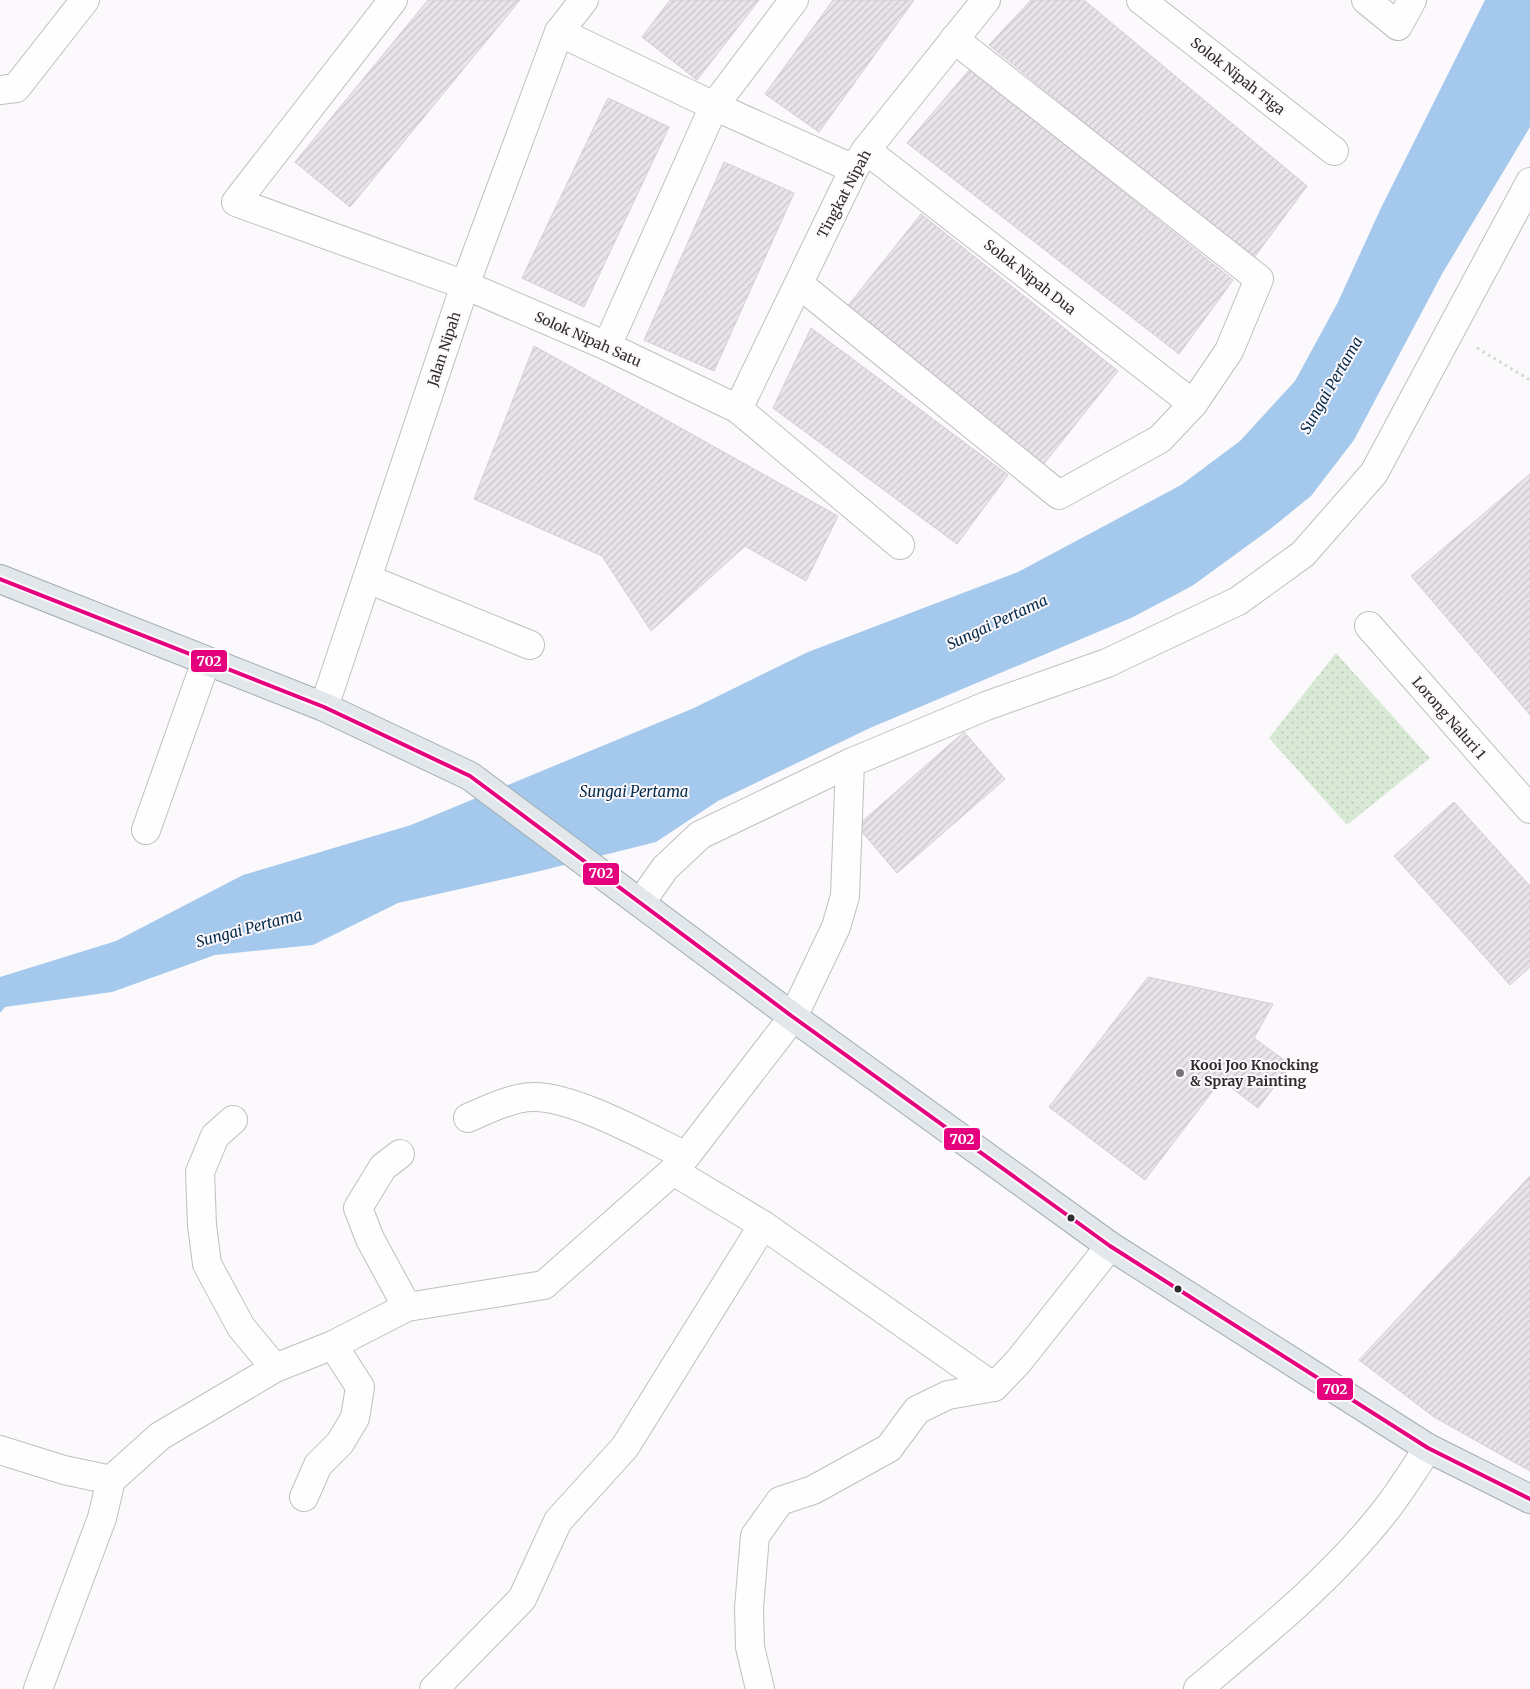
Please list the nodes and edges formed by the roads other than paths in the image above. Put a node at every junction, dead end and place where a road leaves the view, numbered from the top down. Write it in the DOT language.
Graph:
graph roads {
  1 [pos="85,0"];
  2 [pos="392,0"];
  3 [pos="584,0"];
  4 [pos="794,0"];
  5 [pos="986,0"];
  6 [pos="1141,0"];
  7 [pos="1366,0"];
  8 [pos="1412,0"];
  9 [pos="559,32"];
  10 [pos="954,39"];
  11 [pos="0,90"];
  12 [pos="714,106"];
  13 [pos="1334,152"];
  14 [pos="860,160"];
  15 [pos="1530,182"];
  16 [pos="798,284"];
  17 [pos="465,285"];
  18 [pos="607,346"];
  19 [pos="1193,404"];
  20 [pos="738,410"];
  21 [pos="900,545"];
  22 [pos="0,579"];
  23 [pos="368,579"];
  24 [pos="1369,626"];
  25 [pos="530,645"];
  26 [pos="206,661"];
  27 [pos="324,707"];
  28 [pos="850,764"];
  29 [pos="1530,810"];
  30 [pos="146,830"];
  31 [pos="641,902"];
  32 [pos="793,1016"];
  33 [pos="468,1118"];
  34 [pos="233,1120"];
  35 [pos="400,1154"];
  36 [pos="680,1163"];
  37 [pos="764,1226"];
  38 [pos="1110,1246"];
  39 [pos="407,1307"];
  40 [pos="333,1345"];
  41 [pos="275,1368"];
  42 [pos="994,1387"];
  43 [pos="1428,1448"];
  44 [pos="0,1450"];
  45 [pos="112,1480"];
  46 [pos="304,1497"];
  47 [pos="1530,1499"];
  48 [pos="38,1689"];
  49 [pos="434,1689"];
  50 [pos="760,1689"];
  51 [pos="1198,1689"];
  1 -- 11 [label="street"];
  2 -- 17 [label="street, Solok Nipah Satu"];
  3 -- 9 [label="street, Jalan Nipah"];
  4 -- 12 [label="street"];
  5 -- 10 [label="street, Tingkat Nipah"];
  6 -- 13 [label="street, Solok Nipah Tiga"];
  7 -- 8 [label="street"];
  9 -- 12 [label="street, Solok Nipah Dua"];
  9 -- 17 [label="street, Jalan Nipah"];
  10 -- 14 [label="street, Tingkat Nipah"];
  10 -- 19 [label="street"];
  12 -- 14 [label="street, Solok Nipah Dua"];
  12 -- 18 [label="street"];
  14 -- 16 [label="street, Tingkat Nipah"];
  14 -- 19 [label="street, Solok Nipah Dua"];
  15 -- 28 [label="street"];
  16 -- 19 [label="street"];
  16 -- 20 [label="street, Tingkat Nipah"];
  17 -- 18 [label="street, Solok Nipah Satu"];
  17 -- 23 [label="street, Jalan Nipah"];
  18 -- 20 [label="street, Solok Nipah Satu"];
  20 -- 21 [label="street, Solok Nipah Satu"];
  22 -- 26 [label="main road"];
  23 -- 25 [label="street"];
  23 -- 27 [label="street, Jalan Nipah"];
  24 -- 29 [label="street, Lorong Naluri 1"];
  26 -- 27 [label="main road"];
  26 -- 30 [label="street"];
  27 -- 31 [label="main road"];
  28 -- 31 [label="street"];
  28 -- 32 [label="street"];
  31 -- 32 [label="main road"];
  32 -- 36 [label="street"];
  32 -- 38 [label="main road"];
  33 -- 36 [label="street"];
  34 -- 41 [label="street"];
  35 -- 39 [label="street"];
  36 -- 37 [label="street"];
  36 -- 39 [label="street"];
  37 -- 42 [label="street"];
  37 -- 49 [label="street"];
  38 -- 42 [label="street"];
  38 -- 43 [label="main road"];
  39 -- 40 [label="street"];
  40 -- 41 [label="street"];
  40 -- 46 [label="street"];
  41 -- 45 [label="street"];
  42 -- 50 [label="street"];
  43 -- 47 [label="main road"];
  43 -- 51 [label="street"];
  44 -- 45 [label="street"];
  45 -- 48 [label="street"];
}
